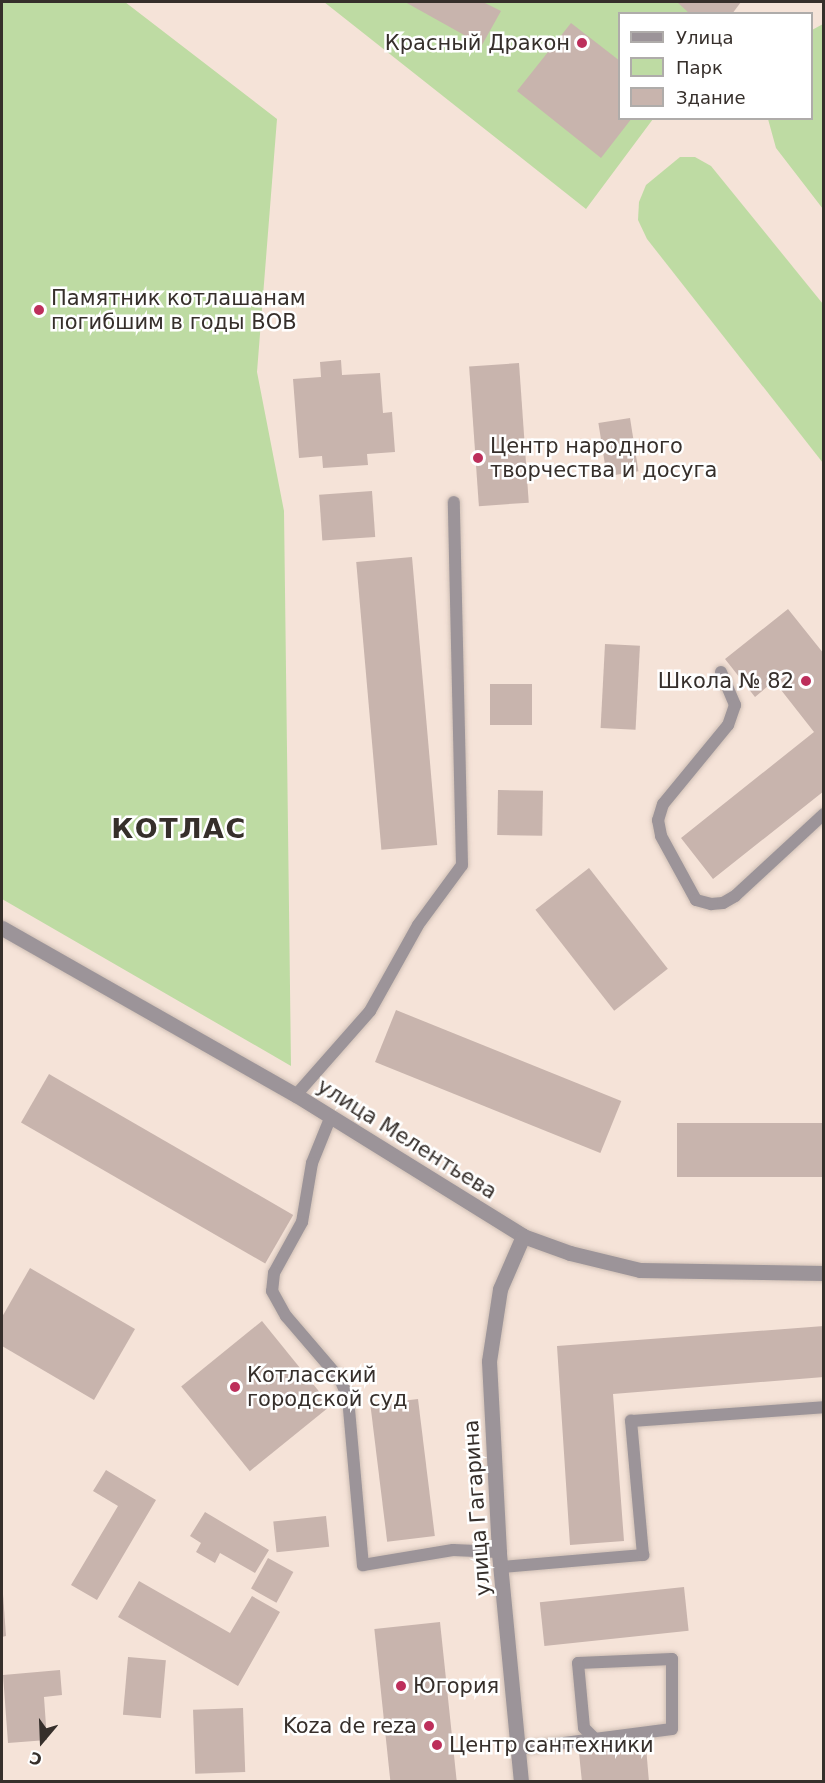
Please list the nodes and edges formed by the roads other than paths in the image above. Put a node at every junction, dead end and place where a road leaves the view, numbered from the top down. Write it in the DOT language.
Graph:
graph roads {
  1 [pos="454,502"];
  2 [pos="721,672"];
  3 [pos="824,814"];
  4 [pos="2,928"];
  5 [pos="296,1095"];
  6 [pos="331,1116"];
  7 [pos="523,1236"];
  8 [pos="824,1273"];
  9 [pos="824,1407"];
  10 [pos="500,1559"];
  11 [pos="595,1739"];
  12 [pos="518,1749"];
  13 [pos="521,1782"];
  1 -- 5 [label="lane"];
  2 -- 3 [label="lane"];
  4 -- 5 [label="street, улица Мелентьева"];
  5 -- 6 [label="street, улица Мелентьева"];
  6 -- 7 [label="street, улица Мелентьева"];
  6 -- 10 [label="lane"];
  7 -- 8 [label="street, улица Мелентьева"];
  7 -- 10 [label="street, улица Гагарина"];
  9 -- 10 [label="lane"];
  10 -- 12 [label="street, улица Гагарина"];
  11 -- 11 [label="lane"];
  11 -- 12 [label="lane"];
  12 -- 13 [label="street, улица Гагарина"];
}
